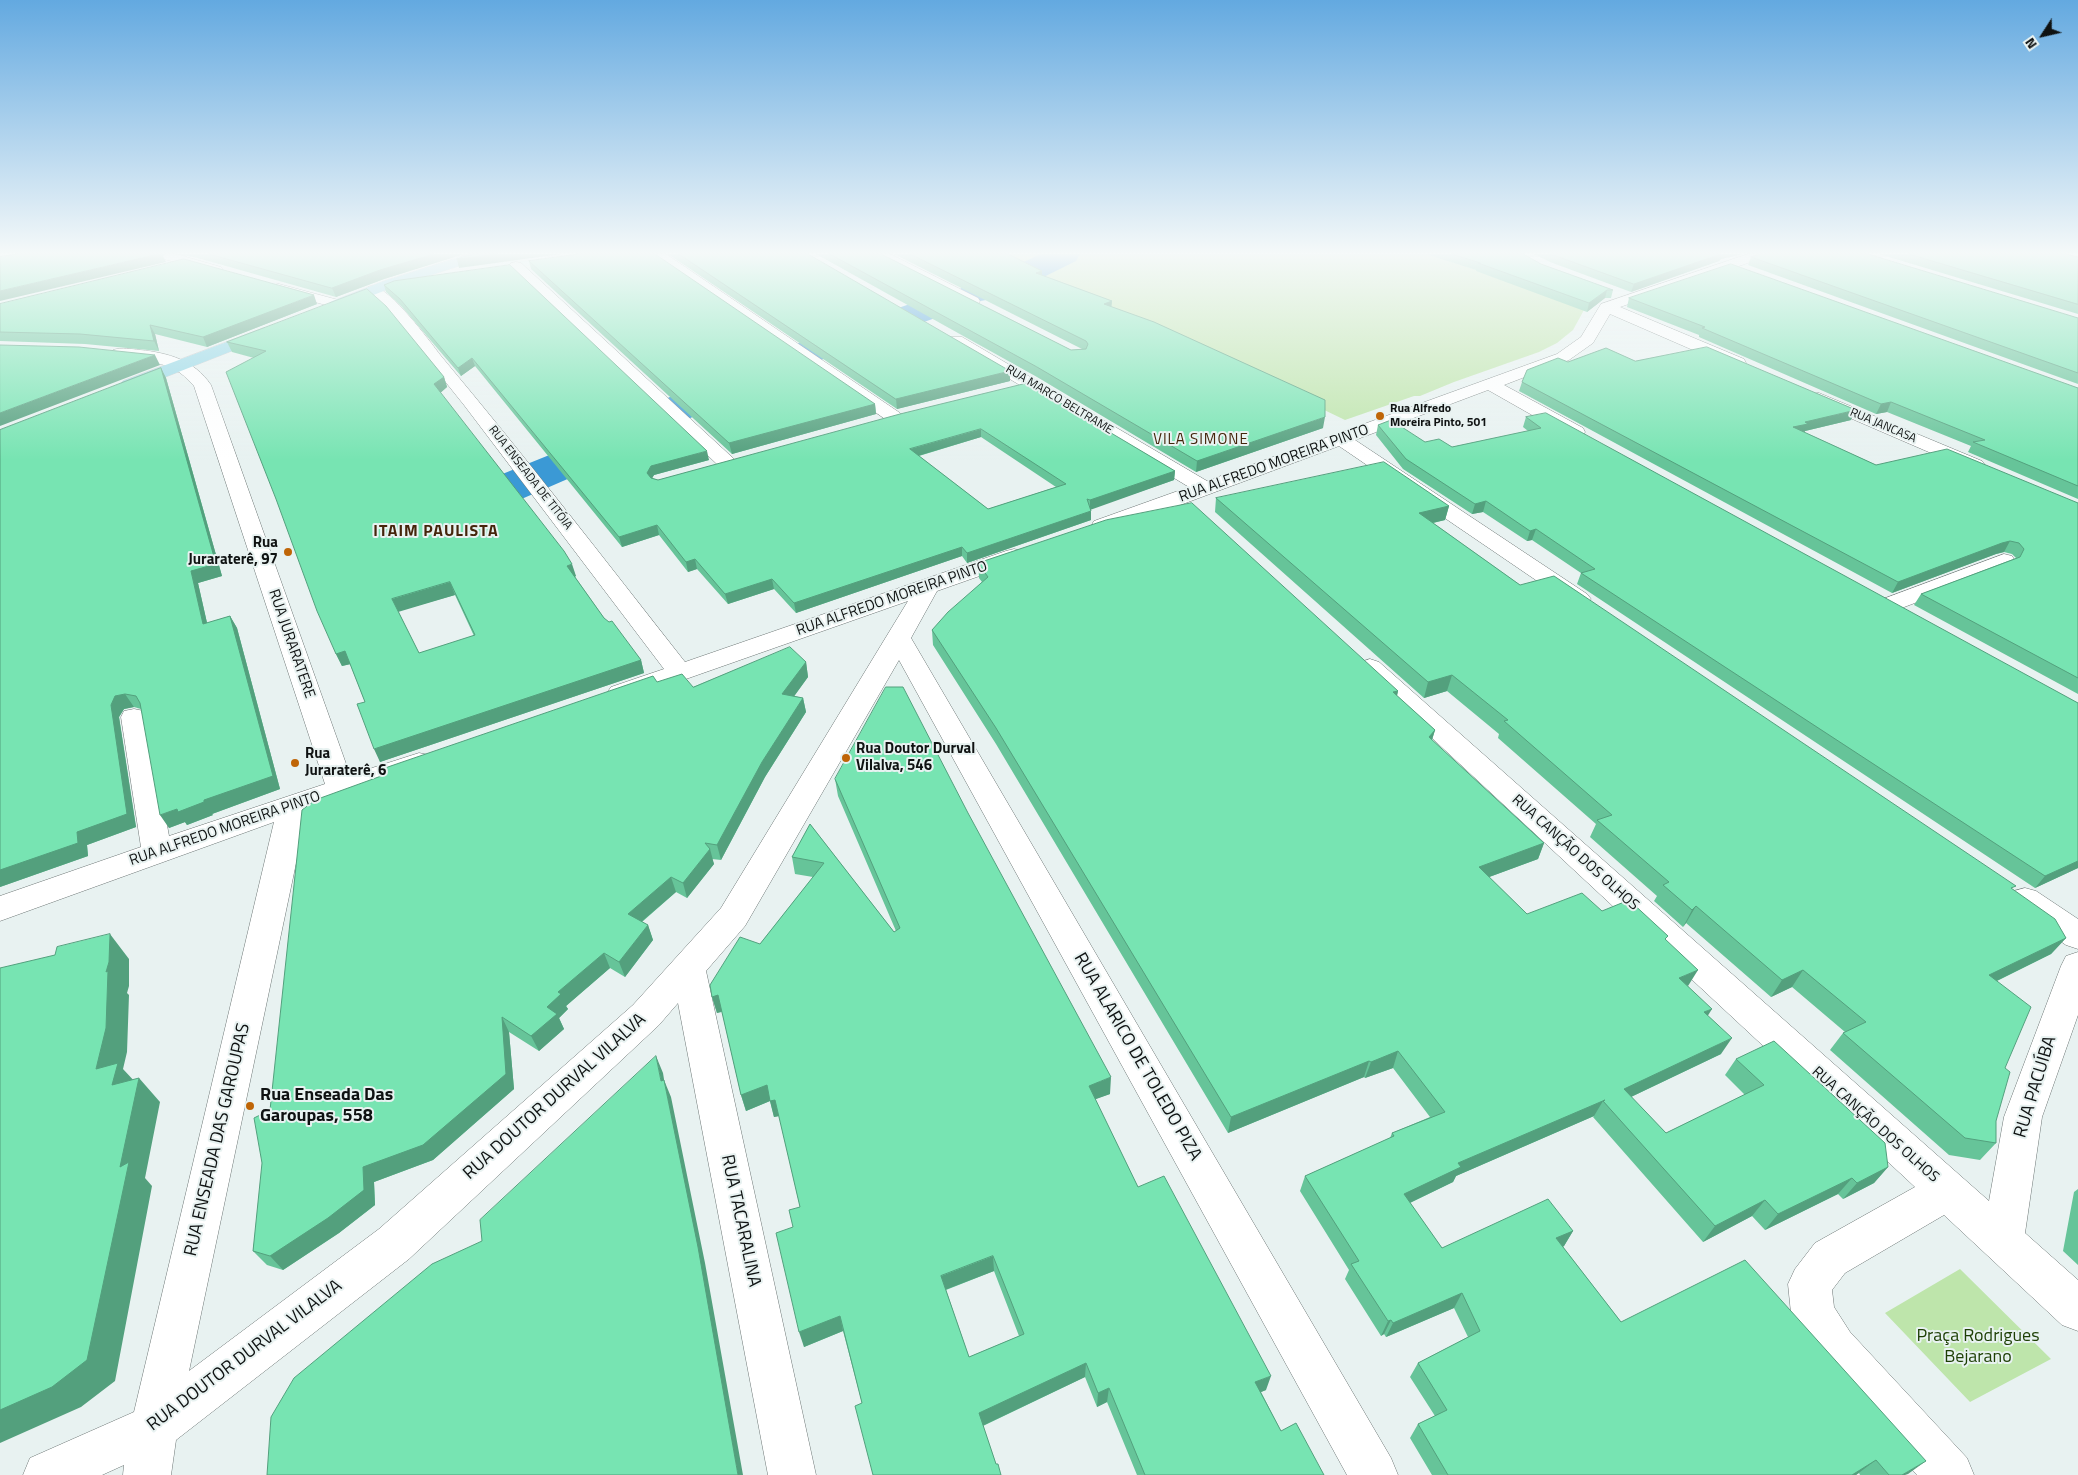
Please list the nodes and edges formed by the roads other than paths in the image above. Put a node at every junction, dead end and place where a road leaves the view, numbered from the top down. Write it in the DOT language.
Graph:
graph roads {
  1 [pos="406,323"];
  2 [pos="572,323"];
  3 [pos="757,323"];
  4 [pos="1598,323"];
  5 [pos="1663,323"];
  6 [pos="283,325"];
  7 [pos="943,333"];
  8 [pos="106,352"];
  9 [pos="182,364"];
  10 [pos="1751,369"];
  11 [pos="1030,383"];
  12 [pos="1490,384"];
  13 [pos="1003,389"];
  14 [pos="1806,392"];
  15 [pos="109,393"];
  16 [pos="912,412"];
  17 [pos="894,417"];
  18 [pos="876,422"];
  19 [pos="1342,439"];
  20 [pos="1594,442"];
  21 [pos="745,458"];
  22 [pos="726,463"];
  23 [pos="708,468"];
  24 [pos="1987,470"];
  25 [pos="1199,501"];
  26 [pos="1083,533"];
  27 [pos="1037,549"];
  28 [pos="2004,561"];
  29 [pos="927,587"];
  30 [pos="1598,612"];
  31 [pos="1916,618"];
  32 [pos="899,638"];
  33 [pos="1352,651"];
  34 [pos="680,672"];
  35 [pos="605,698"];
  36 [pos="134,717"];
  37 [pos="435,757"];
  38 [pos="341,789"];
  39 [pos="293,806"];
  40 [pos="157,852"];
  41 [pos="2004,885"];
  42 [pos="0,909"];
  43 [pos="2078,936"];
  44 [pos="2078,966"];
  45 [pos="688,968"];
  46 [pos="1947,1191"];
  47 [pos="2003,1241"];
  48 [pos="2078,1309"];
  49 [pos="154,1428"];
  50 [pos="47,1475"];
  51 [pos="147,1475"];
  52 [pos="792,1475"];
  53 [pos="1374,1475"];
  54 [pos="1950,1475"];
  1 -- 34 [label="street, RUA ENSEADA DE TITÓIA"];
  2 -- 22 [label="street"];
  3 -- 17 [label="street"];
  4 -- 12 [label="street, RUA ALFREDO MOREIRA PINTO"];
  5 -- 10 [label="street"];
  6 -- 9 [label="main road"];
  7 -- 11 [label="street, RUA MARCO BELTRAME"];
  8 -- 9 [label="street"];
  9 -- 15 [label="main road"];
  9 -- 38 [label="street, RUA JURARATERE"];
  11 -- 13 [label="street"];
  11 -- 25 [label="street, RUA MARCO BELTRAME"];
  12 -- 19 [label="street, RUA ALFREDO MOREIRA PINTO"];
  12 -- 20 [label="street"];
  14 -- 24 [label="street, RUA JANCASA"];
  16 -- 17 [label="street"];
  17 -- 18 [label="street"];
  19 -- 25 [label="street, RUA ALFREDO MOREIRA PINTO"];
  19 -- 30 [label="street"];
  21 -- 22 [label="street"];
  22 -- 23 [label="street"];
  25 -- 26 [label="street, RUA ALFREDO MOREIRA PINTO"];
  27 -- 29 [label="street, RUA ALFREDO MOREIRA PINTO"];
  28 -- 31 [label="street"];
  29 -- 32 [label="street, RUA DOUTOR DURVAL VILALVA"];
  29 -- 34 [label="street, RUA ALFREDO MOREIRA PINTO"];
  32 -- 45 [label="street, RUA DOUTOR DURVAL VILALVA"];
  32 -- 53 [label="street, RUA ALARICO DE TOLEDO PIZA"];
  33 -- 46 [label="street, RUA CANÇÃO DOS OLHOS"];
  34 -- 35 [label="street, RUA ALFREDO MOREIRA PINTO"];
  36 -- 40 [label="street"];
  37 -- 38 [label="street, RUA ALFREDO MOREIRA PINTO"];
  38 -- 39 [label="street, RUA ALFREDO MOREIRA PINTO"];
  39 -- 40 [label="street, RUA ALFREDO MOREIRA PINTO"];
  39 -- 49 [label="street, RUA ENSEADA DAS GAROUPAS"];
  40 -- 42 [label="street, RUA ALFREDO MOREIRA PINTO"];
  41 -- 43 [label="street"];
  44 -- 47 [label="street, RUA PACUÍBA"];
  45 -- 49 [label="street, RUA DOUTOR DURVAL VILALVA"];
  45 -- 52 [label="street, RUA TACARALINA"];
  46 -- 47 [label="street, RUA CANÇÃO DOS OLHOS"];
  46 -- 54 [label="street"];
  47 -- 48 [label="street, RUA CANÇÃO DOS OLHOS"];
  49 -- 50 [label="street, RUA DOUTOR DURVAL VILALVA"];
  49 -- 51 [label="street, RUA ENSEADA DAS GAROUPAS"];
}
